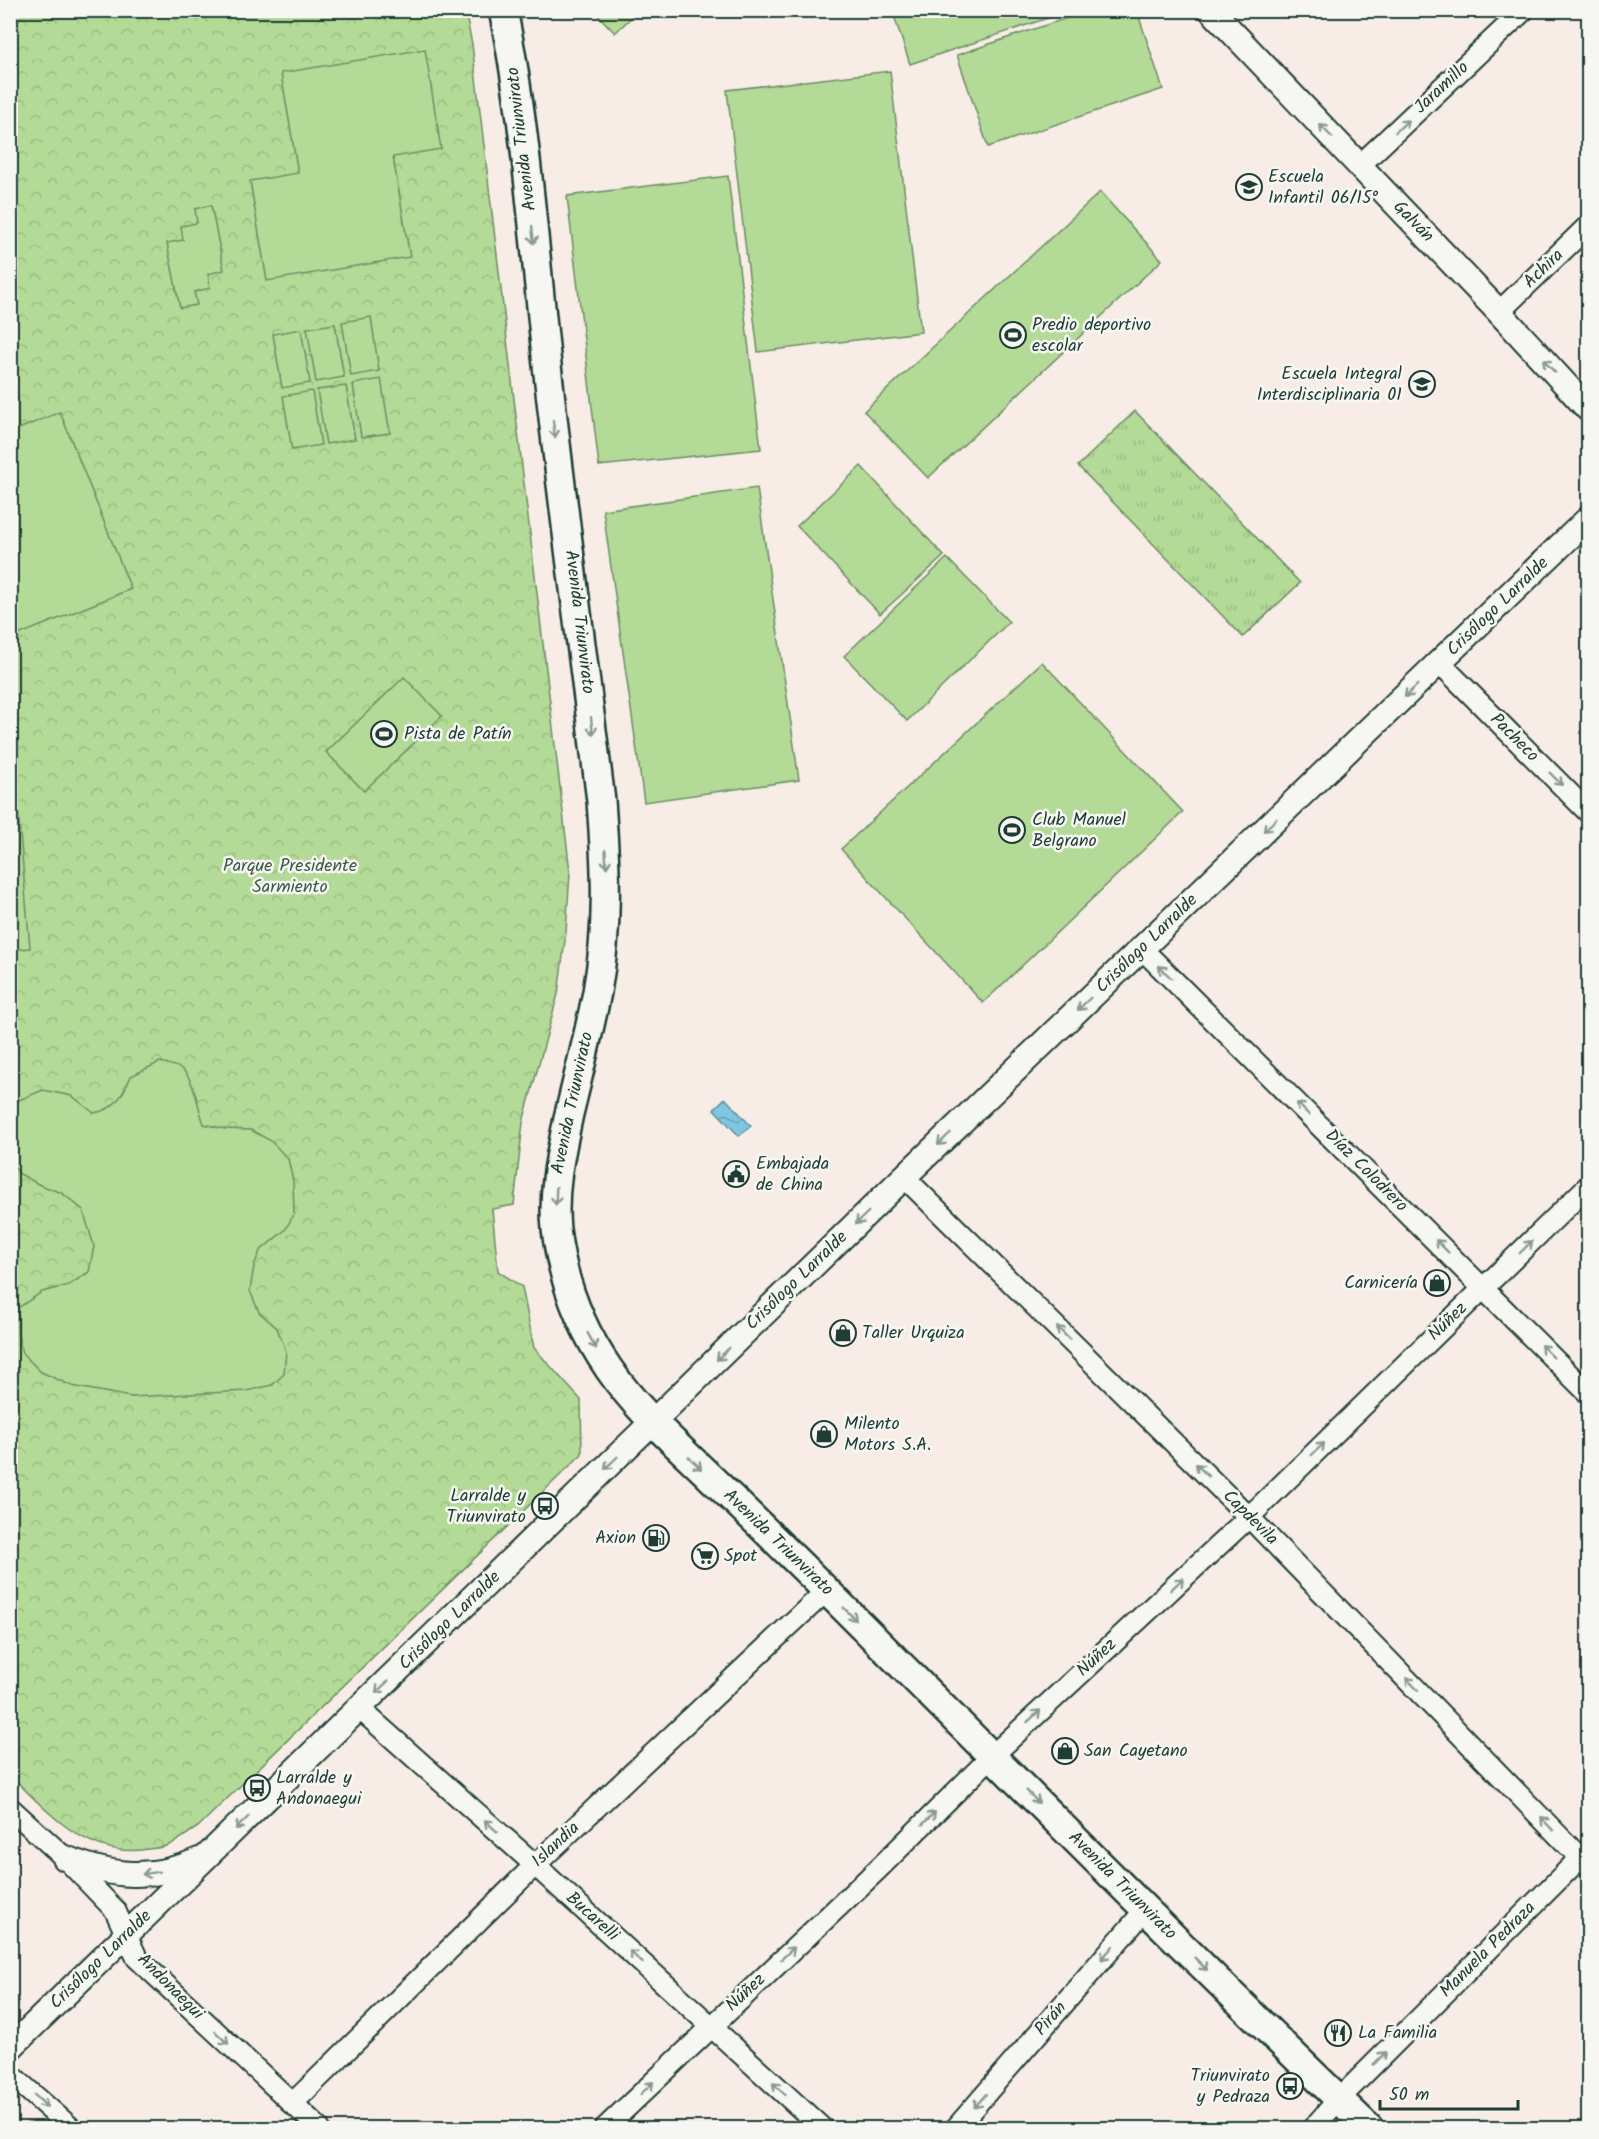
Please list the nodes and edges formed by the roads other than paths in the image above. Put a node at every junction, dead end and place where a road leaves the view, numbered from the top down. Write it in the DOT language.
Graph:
graph roads {
  1 [pos="503,10"];
  2 [pos="1524,10"];
  3 [pos="1222,14"];
  4 [pos="1359,166"];
  5 [pos="1588,226"];
  6 [pos="1499,312"];
  7 [pos="1588,409"];
  8 [pos="1588,519"];
  9 [pos="1440,663"];
  10 [pos="1588,812"];
  11 [pos="1142,950"];
  12 [pos="904,1177"];
  13 [pos="1588,1186"];
  14 [pos="1483,1287"];
  15 [pos="1588,1393"];
  16 [pos="653,1422"];
  17 [pos="1249,1517"];
  18 [pos="826,1591"];
  19 [pos="360,1709"];
  20 [pos="992,1756"];
  21 [pos="10,1808"];
  22 [pos="207,1857"];
  23 [pos="65,1858"];
  24 [pos="1586,1858"];
  25 [pos="535,1865"];
  26 [pos="1146,1909"];
  27 [pos="126,1935"];
  28 [pos="711,2026"];
  29 [pos="10,2048"];
  30 [pos="10,2074"];
  31 [pos="1339,2099"];
  32 [pos="292,2104"];
  33 [pos="71,2128"];
  34 [pos="319,2128"];
  35 [pos="605,2128"];
  36 [pos="822,2128"];
  37 [pos="956,2128"];
  38 [pos="1313,2128"];
  39 [pos="1369,2128"];
  1 -- 16 [label="main road, Avenida Triunvirato, one-way"];
  4 -- 2 [label="street, Jaramillo, one-way"];
  4 -- 3 [label="street, Galván, one-way"];
  4 -- 6 [label="street, Galván"];
  5 -- 6 [label="street, Achira"];
  7 -- 6 [label="street, Galván, one-way"];
  8 -- 9 [label="street, Crisólogo Larralde"];
  9 -- 10 [label="street, Pacheco, one-way"];
  9 -- 11 [label="street, Crisólogo Larralde, one-way"];
  11 -- 12 [label="street, Crisólogo Larralde, one-way"];
  14 -- 11 [label="street, Díaz Colodrero, one-way"];
  12 -- 16 [label="street, Crisólogo Larralde, one-way"];
  17 -- 12 [label="street, Capdevila, one-way"];
  14 -- 13 [label="street, Núñez, one-way"];
  15 -- 14 [label="street, Díaz Colodrero, one-way"];
  17 -- 14 [label="street, Núñez, one-way"];
  16 -- 18 [label="main road, Avenida Triunvirato, one-way"];
  16 -- 19 [label="street, Crisólogo Larralde, one-way"];
  20 -- 17 [label="street, Núñez, one-way"];
  24 -- 17 [label="street, Capdevila, one-way"];
  18 -- 20 [label="main road, Avenida Triunvirato, one-way"];
  18 -- 25 [label="street, Islandia"];
  19 -- 22 [label="street, Crisólogo Larralde, one-way"];
  25 -- 19 [label="street, Bucarelli, one-way"];
  20 -- 26 [label="main road, Avenida Triunvirato, one-way"];
  28 -- 20 [label="street, Núñez, one-way"];
  21 -- 23 [label="street, Andonaegui"];
  22 -- 23 [label="street, one-way"];
  22 -- 27 [label="street, Crisólogo Larralde"];
  23 -- 27 [label="street, Andonaegui"];
  31 -- 24 [label="street, Manuela Pedraza, one-way"];
  28 -- 25 [label="street, Bucarelli, one-way"];
  25 -- 32 [label="street, Islandia"];
  26 -- 31 [label="main road, Avenida Triunvirato, one-way"];
  26 -- 37 [label="street, Pirán, one-way"];
  27 -- 29 [label="street, Crisólogo Larralde"];
  27 -- 32 [label="street, Andonaegui, one-way"];
  35 -- 28 [label="street, Núñez, one-way"];
  36 -- 28 [label="street, Bucarelli, one-way"];
  30 -- 33 [label="street, one-way"];
  31 -- 38 [label="street, Manuela Pedraza"];
  31 -- 39 [label="main road, Avenida Triunvirato"];
  32 -- 34 [label="street, Andonaegui"];
}
